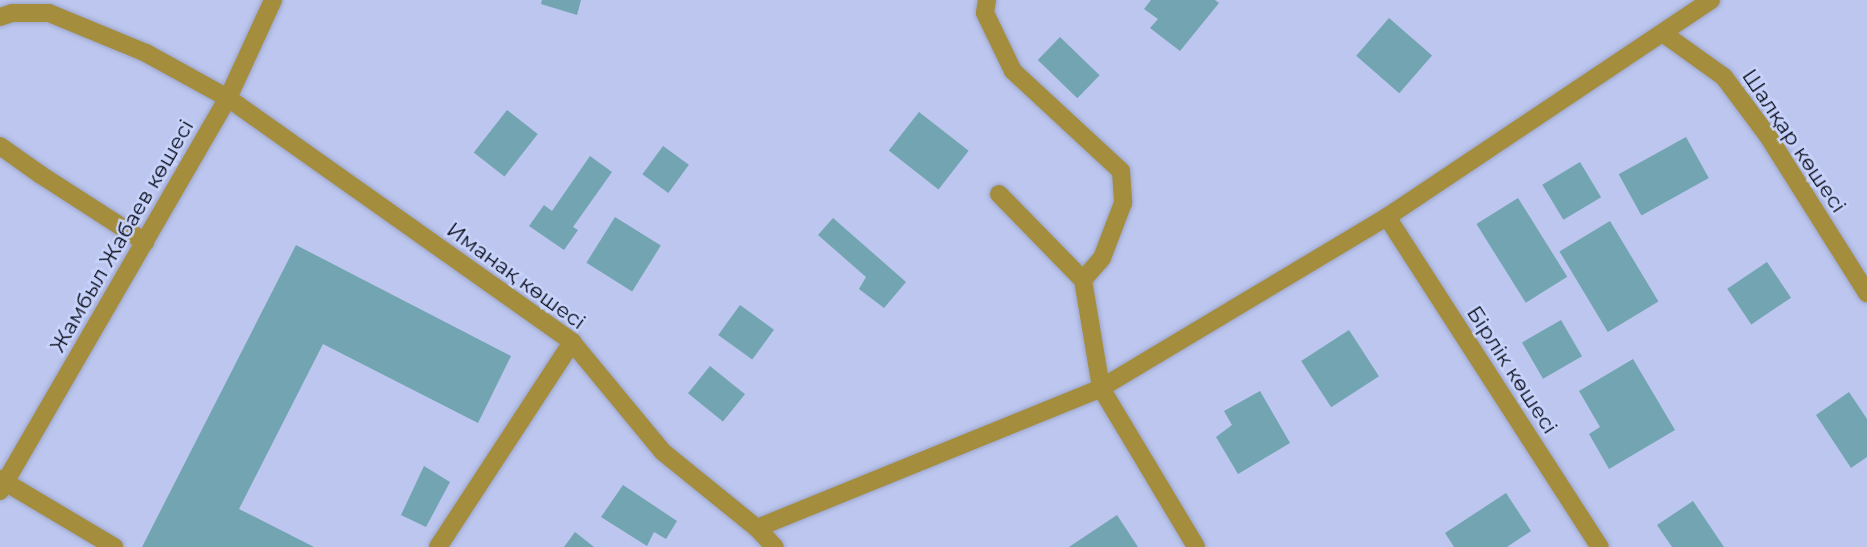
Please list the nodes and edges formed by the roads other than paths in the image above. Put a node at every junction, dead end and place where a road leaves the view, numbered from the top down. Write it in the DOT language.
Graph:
graph roads {
  1 [pos="273,0"];
  2 [pos="987,0"];
  3 [pos="1711,0"];
  4 [pos="0,17"];
  5 [pos="1664,34"];
  6 [pos="228,98"];
  7 [pos="0,146"];
  8 [pos="999,194"];
  9 [pos="1387,217"];
  10 [pos="145,242"];
  11 [pos="1083,280"];
  12 [pos="1867,293"];
  13 [pos="572,342"];
  14 [pos="1101,388"];
  15 [pos="2,484"];
  16 [pos="757,528"];
  17 [pos="114,547"];
  18 [pos="438,547"];
  19 [pos="775,547"];
  20 [pos="1196,547"];
  21 [pos="1600,547"];
  1 -- 6 [label="street, Жамбыл Жабаев көшесі"];
  2 -- 11 [label="street"];
  3 -- 5 [label="street"];
  4 -- 6 [label="street, Иманақ көшесі"];
  5 -- 9 [label="street"];
  5 -- 12 [label="street, Шалқар көшесі"];
  6 -- 10 [label="street, Жамбыл Жабаев көшесі"];
  6 -- 13 [label="street, Иманақ көшесі"];
  7 -- 10 [label="street"];
  8 -- 11 [label="street"];
  9 -- 14 [label="street"];
  9 -- 21 [label="street, Бірлік көшесі"];
  10 -- 15 [label="street, Жамбыл Жабаев көшесі"];
  11 -- 14 [label="street"];
  13 -- 16 [label="street, Иманақ көшесі"];
  13 -- 18 [label="street"];
  14 -- 16 [label="street"];
  14 -- 20 [label="street"];
  15 -- 17 [label="street"];
  16 -- 19 [label="street, Иманақ көшесі"];
}
